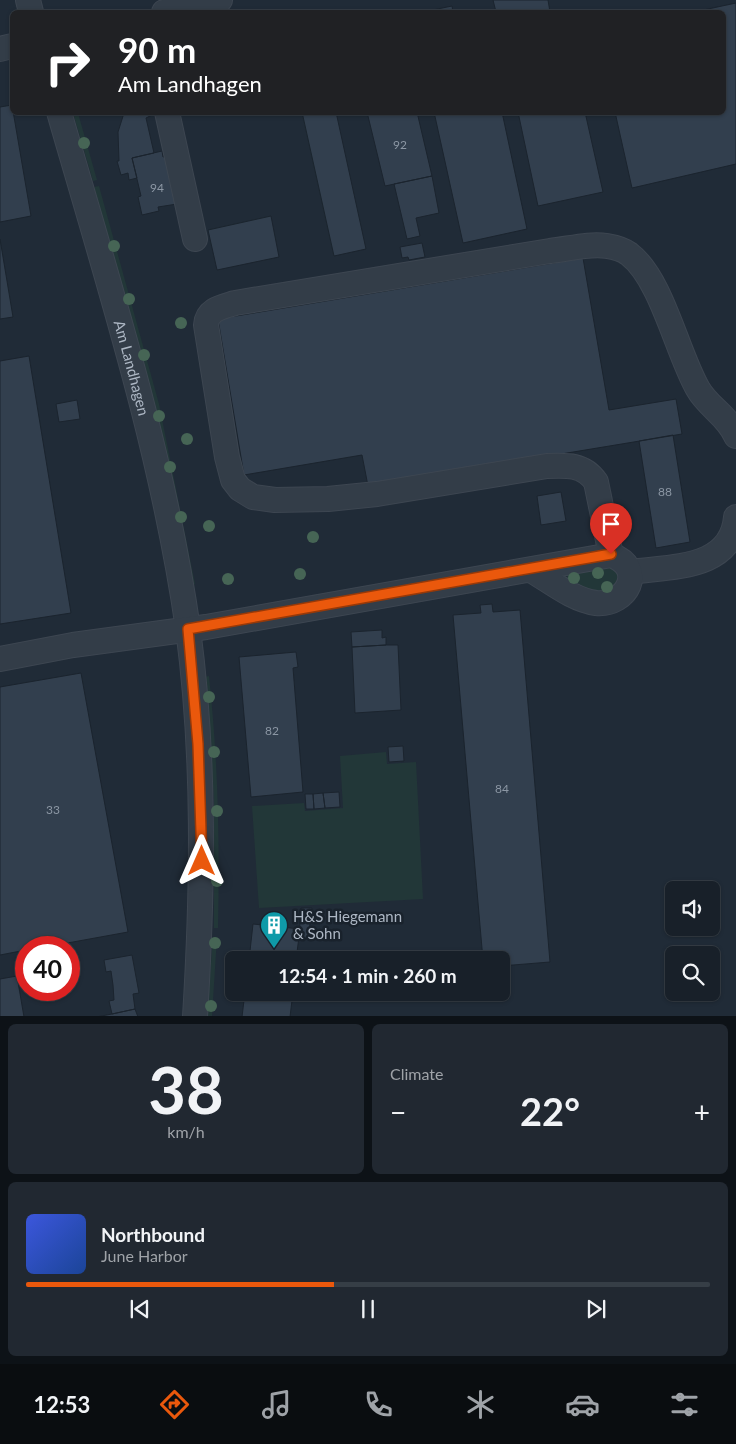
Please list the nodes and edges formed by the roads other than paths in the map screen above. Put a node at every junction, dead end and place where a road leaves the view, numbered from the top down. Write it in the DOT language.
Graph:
graph roads {
  1 [pos="220,0"];
  2 [pos="173,10"];
  3 [pos="60,115"];
  4 [pos="168,115"];
  5 [pos="195,239"];
  6 [pos="736,436"];
  7 [pos="736,517"];
  8 [pos="611,554"];
  9 [pos="531,570"];
  10 [pos="631,572"];
  11 [pos="188,629"];
  12 [pos="0,659"];
  13 [pos="194,1016"];
  1 -- 2 [label="street"];
  3 -- 11 [label="street, Am Landhagen"];
  4 -- 5 [label="street"];
  6 -- 8 [label="street"];
  7 -- 10 [label="street"];
  8 -- 9 [label="street"];
  8 -- 10 [label="street"];
  9 -- 10 [label="street"];
  9 -- 11 [label="street"];
  11 -- 12 [label="street"];
  11 -- 13 [label="street, Am Landhagen"];
}
